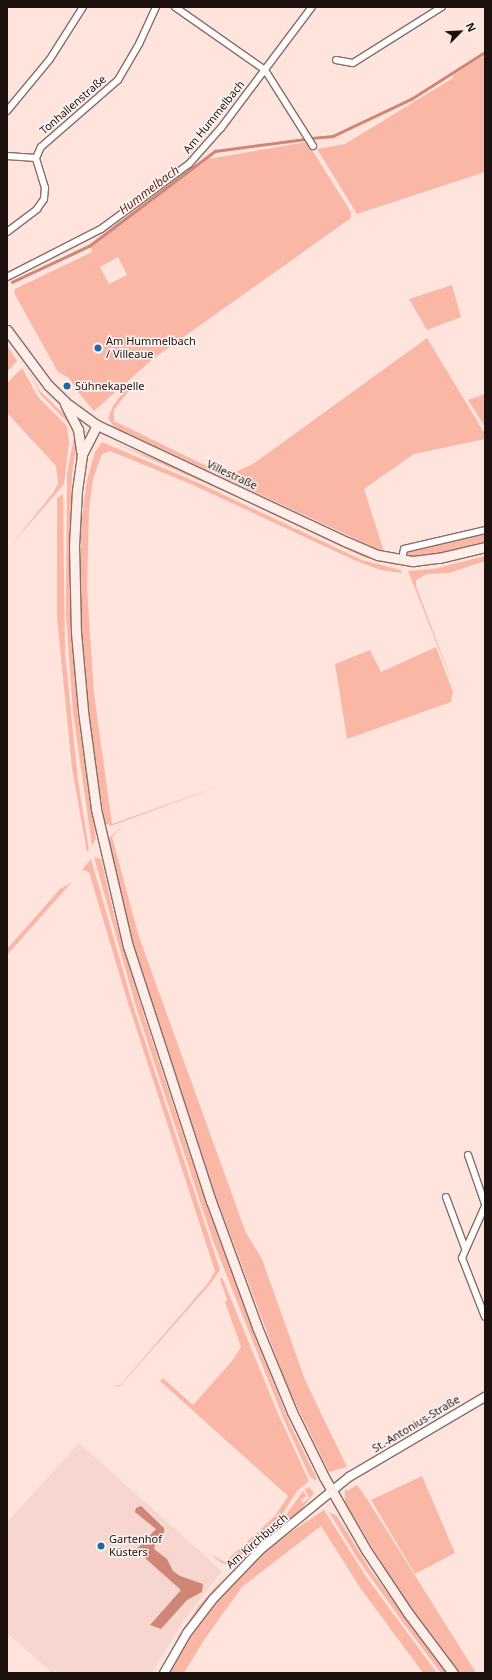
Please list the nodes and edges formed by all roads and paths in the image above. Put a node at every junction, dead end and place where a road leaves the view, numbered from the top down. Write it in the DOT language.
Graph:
graph roads {
  1 [pos="83,7"];
  2 [pos="156,7"];
  3 [pos="175,7"];
  4 [pos="312,7"];
  5 [pos="442,7"];
  6 [pos="336,60"];
  7 [pos="264,70"];
  8 [pos="7,111"];
  9 [pos="313,146"];
  10 [pos="7,156"];
  11 [pos="36,158"];
  12 [pos="7,232"];
  13 [pos="7,277"];
  14 [pos="7,330"];
  15 [pos="62,399"];
  16 [pos="97,425"];
  17 [pos="82,455"];
  18 [pos="485,530"];
  19 [pos="485,547"];
  20 [pos="402,560"];
  21 [pos="468,1155"];
  22 [pos="483,1191"];
  23 [pos="446,1197"];
  24 [pos="485,1205"];
  25 [pos="465,1248"];
  26 [pos="485,1317"];
  27 [pos="485,1397"];
  28 [pos="331,1491"];
  29 [pos="164,1673"];
  30 [pos="453,1673"];
  1 -- 8 [label="street"];
  2 -- 11 [label="street, Tonhallenstraße"];
  3 -- 7 [label="street"];
  4 -- 7 [label="street, Am Hummelbach"];
  5 -- 6 [label="street"];
  7 -- 9 [label="street"];
  7 -- 13 [label="street, Am Hummelbach"];
  10 -- 11 [label="street"];
  11 -- 12 [label="street"];
  14 -- 15 [label="main road, Villestraße"];
  15 -- 16 [label="main road, Villestraße"];
  15 -- 17 [label="main road"];
  16 -- 17 [label="main road"];
  16 -- 20 [label="main road, Villestraße"];
  17 -- 28 [label="main road"];
  18 -- 20 [label="street"];
  19 -- 20 [label="main road, Villestraße"];
  21 -- 22 [label="street"];
  22 -- 24 [label="street"];
  23 -- 25 [label="street"];
  24 -- 25 [label="street"];
  25 -- 26 [label="street"];
  27 -- 28 [label="street, St.-Antonius-Straße"];
  28 -- 29 [label="street, Am Kirchbusch"];
  28 -- 30 [label="main road"];
}
